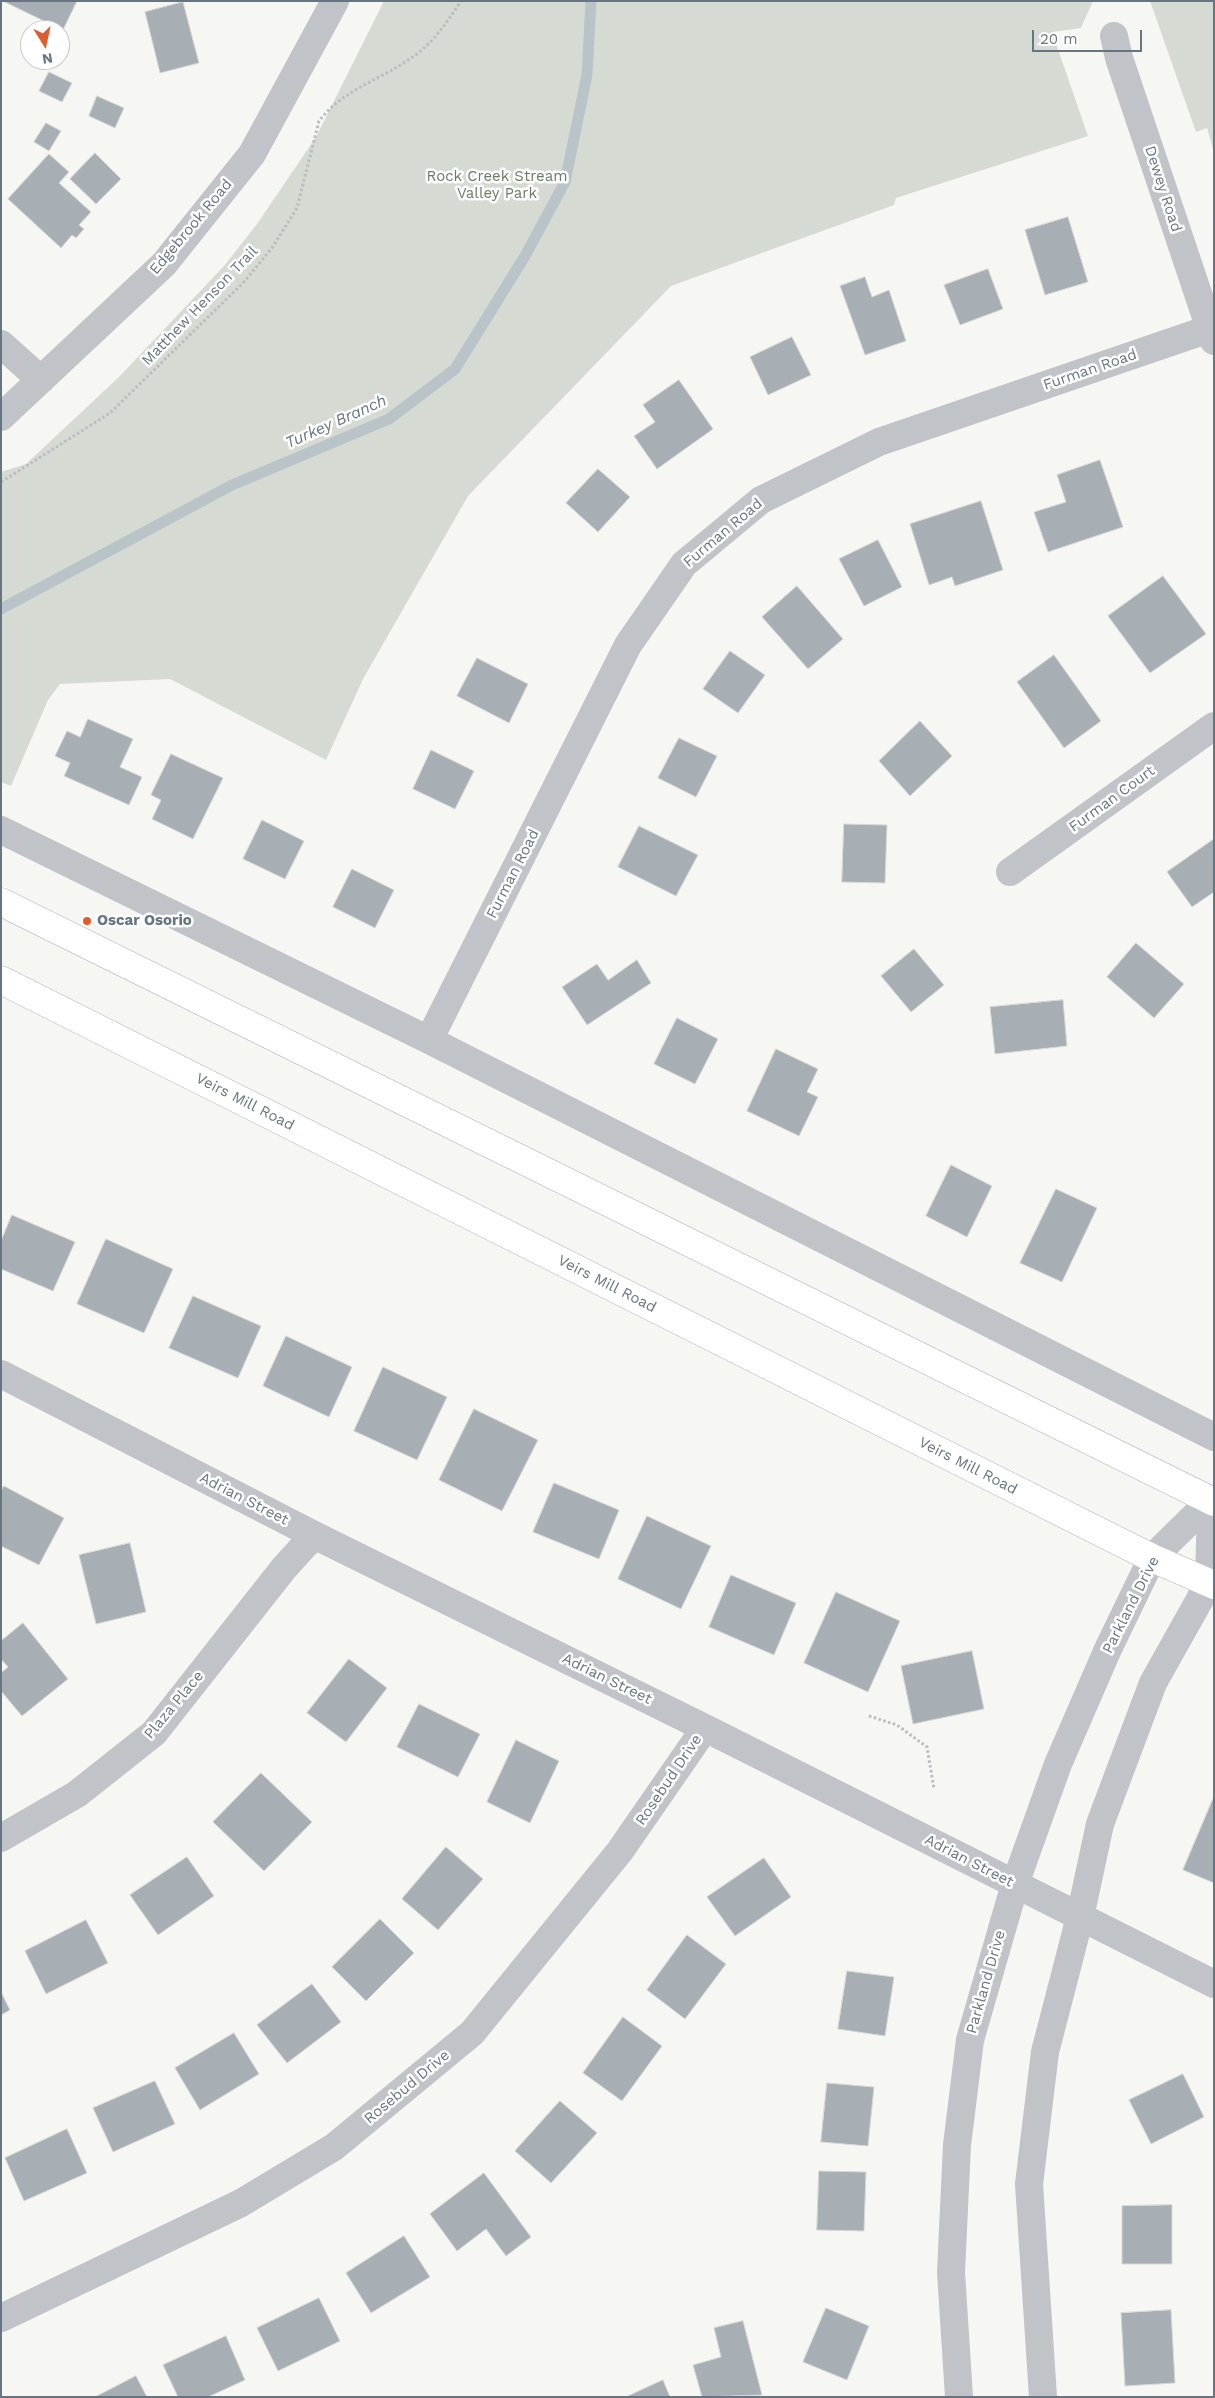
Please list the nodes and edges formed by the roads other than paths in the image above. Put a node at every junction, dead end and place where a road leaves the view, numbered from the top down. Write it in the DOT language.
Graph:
graph roads {
  1 [pos="335,1"];
  2 [pos="1114,36"];
  3 [pos="1211,335"];
  4 [pos="1,344"];
  5 [pos="40,380"];
  6 [pos="1,417"];
  7 [pos="1214,726"];
  8 [pos="1,830"];
  9 [pos="1010,872"];
  10 [pos="1,902"];
  11 [pos="1,980"];
  12 [pos="429,1040"];
  13 [pos="1,1374"];
  14 [pos="1214,1437"];
  15 [pos="1213,1499"];
  16 [pos="314,1535"];
  17 [pos="1152,1558"];
  18 [pos="1212,1584"];
  19 [pos="705,1728"];
  20 [pos="1,1838"];
  21 [pos="1015,1884"];
  22 [pos="1080,1917"];
  23 [pos="1214,1984"];
  24 [pos="1,2318"];
  25 [pos="959,2397"];
  26 [pos="1043,2397"];
  1 -- 5 [label="street, Edgebrook Road"];
  2 -- 3 [label="street, Dewey Road"];
  3 -- 12 [label="street, Furman Road"];
  4 -- 5 [label="street"];
  5 -- 6 [label="street, Edgebrook Road"];
  7 -- 9 [label="street, Furman Court"];
  8 -- 12 [label="street"];
  10 -- 15 [label="main road"];
  11 -- 17 [label="main road, Veirs Mill Road"];
  12 -- 14 [label="street"];
  13 -- 16 [label="street, Adrian Street"];
  15 -- 17 [label="street, Parkland Drive"];
  15 -- 18 [label="street"];
  16 -- 19 [label="street, Adrian Street"];
  16 -- 20 [label="street, Plaza Place"];
  17 -- 18 [label="main road, Veirs Mill Road"];
  17 -- 21 [label="street, Parkland Drive"];
  18 -- 22 [label="street"];
  19 -- 21 [label="street, Adrian Street"];
  19 -- 24 [label="street, Rosebud Drive"];
  21 -- 22 [label="street, Adrian Street"];
  21 -- 25 [label="street, Parkland Drive"];
  22 -- 23 [label="street, Adrian Street"];
  22 -- 26 [label="street"];
}
